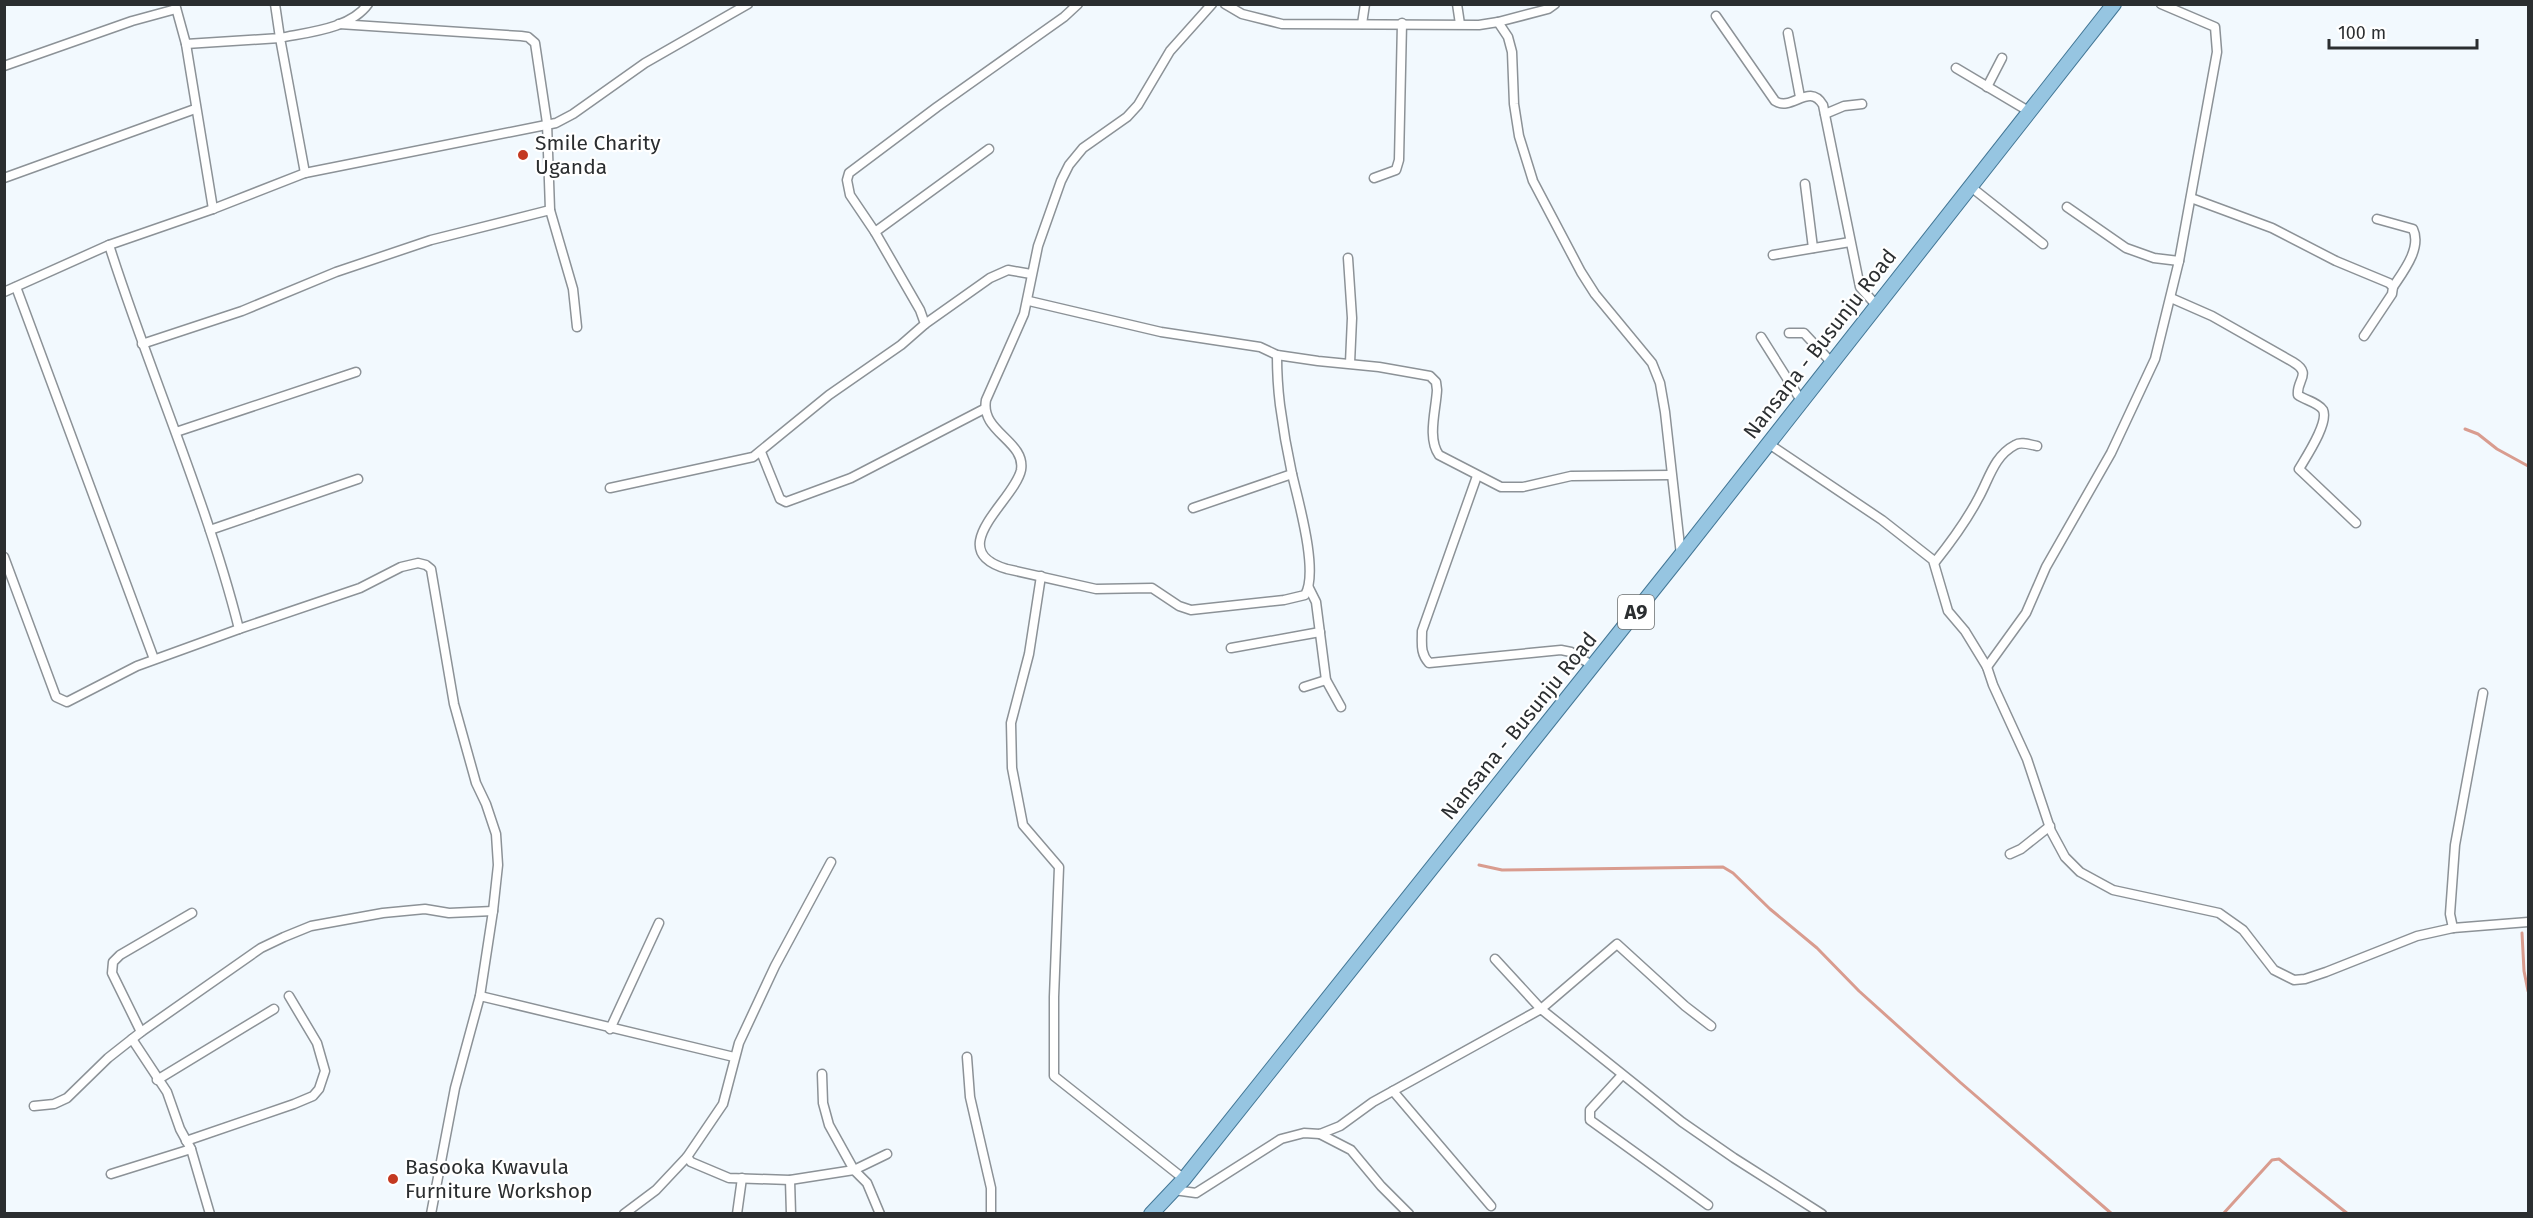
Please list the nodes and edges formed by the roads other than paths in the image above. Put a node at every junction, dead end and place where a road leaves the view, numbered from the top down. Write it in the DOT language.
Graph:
graph roads {
  1 [pos="275,4"];
  2 [pos="368,4"];
  3 [pos="748,4"];
  4 [pos="1078,4"];
  5 [pos="1212,4"];
  6 [pos="1225,4"];
  7 [pos="1365,4"];
  8 [pos="1457,4"];
  9 [pos="1555,4"];
  10 [pos="2114,4"];
  11 [pos="2161,4"];
  12 [pos="176,7"];
  13 [pos="1716,16"];
  14 [pos="1498,22"];
  15 [pos="1402,23"];
  16 [pos="339,24"];
  17 [pos="1362,24"];
  18 [pos="1460,24"];
  19 [pos="1788,33"];
  20 [pos="280,39"];
  21 [pos="186,44"];
  22 [pos="2002,58"];
  23 [pos="4,66"];
  24 [pos="1956,68"];
  25 [pos="1987,87"];
  26 [pos="1800,97"];
  27 [pos="1862,104"];
  28 [pos="195,109"];
  29 [pos="2030,112"];
  30 [pos="1826,114"];
  31 [pos="547,123"];
  32 [pos="989,150"];
  33 [pos="305,173"];
  34 [pos="4,178"];
  35 [pos="1374,178"];
  36 [pos="1805,184"];
  37 [pos="1971,187"];
  38 [pos="2191,198"];
  39 [pos="2067,207"];
  40 [pos="213,209"];
  41 [pos="550,210"];
  42 [pos="2377,219"];
  43 [pos="875,232"];
  44 [pos="1850,242"];
  45 [pos="2043,244"];
  46 [pos="109,245"];
  47 [pos="1814,248"];
  48 [pos="1773,255"];
  49 [pos="1347,258"];
  50 [pos="2179,261"];
  51 [pos="1031,274"];
  52 [pos="16,287"];
  53 [pos="2393,287"];
  54 [pos="4,292"];
  55 [pos="2171,298"];
  56 [pos="1029,301"];
  57 [pos="1877,306"];
  58 [pos="925,324"];
  59 [pos="577,327"];
  60 [pos="1789,333"];
  61 [pos="2364,336"];
  62 [pos="1761,337"];
  63 [pos="142,344"];
  64 [pos="1276,355"];
  65 [pos="1350,363"];
  66 [pos="1833,363"];
  67 [pos="356,372"];
  68 [pos="1802,402"];
  69 [pos="984,410"];
  70 [pos="176,432"];
  71 [pos="1769,444"];
  72 [pos="2037,446"];
  73 [pos="761,452"];
  74 [pos="1292,474"];
  75 [pos="1671,475"];
  76 [pos="1477,476"];
  77 [pos="358,479"];
  78 [pos="610,488"];
  79 [pos="1193,508"];
  80 [pos="2356,523"];
  81 [pos="210,530"];
  82 [pos="1681,555"];
  83 [pos="4,556"];
  84 [pos="1935,562"];
  85 [pos="1041,576"];
  86 [pos="1308,588"];
  87 [pos="239,629"];
  88 [pos="1320,632"];
  89 [pos="1231,648"];
  90 [pos="154,659"];
  91 [pos="1593,666"];
  92 [pos="1987,667"];
  93 [pos="1326,680"];
  94 [pos="1304,687"];
  95 [pos="2483,693"];
  96 [pos="1341,707"];
  97 [pos="2050,826"];
  98 [pos="2010,854"];
  99 [pos="831,861"];
  100 [pos="494,911"];
  101 [pos="192,913"];
  102 [pos="2529,922"];
  103 [pos="659,923"];
  104 [pos="2453,928"];
  105 [pos="1496,959"];
  106 [pos="290,996"];
  107 [pos="480,996"];
  108 [pos="273,1009"];
  109 [pos="1541,1009"];
  110 [pos="1711,1026"];
  111 [pos="610,1029"];
  112 [pos="141,1032"];
  113 [pos="132,1039"];
  114 [pos="734,1057"];
  115 [pos="967,1057"];
  116 [pos="822,1074"];
  117 [pos="1622,1075"];
  118 [pos="157,1080"];
  119 [pos="1393,1091"];
  120 [pos="34,1106"];
  121 [pos="1320,1134"];
  122 [pos="186,1141"];
  123 [pos="191,1149"];
  124 [pos="887,1154"];
  125 [pos="687,1157"];
  126 [pos="854,1170"];
  127 [pos="111,1174"];
  128 [pos="742,1178"];
  129 [pos="790,1180"];
  130 [pos="1179,1185"];
  131 [pos="1708,1205"];
  132 [pos="1491,1206"];
  133 [pos="210,1214"];
  134 [pos="432,1214"];
  135 [pos="624,1214"];
  136 [pos="737,1214"];
  137 [pos="791,1214"];
  138 [pos="880,1214"];
  139 [pos="991,1214"];
  140 [pos="1151,1214"];
  141 [pos="1409,1214"];
  142 [pos="1822,1214"];
  1 -- 20 [label="street"];
  2 -- 16 [label="street"];
  3 -- 31 [label="street"];
  4 -- 43 [label="street"];
  5 -- 51 [label="street"];
  6 -- 17 [label="street"];
  7 -- 17 [label="street"];
  8 -- 18 [label="street"];
  9 -- 14 [label="street"];
  10 -- 29 [label="main road, Nansana - Busunju Road / A9"];
  11 -- 38 [label="street"];
  12 -- 21 [label="street"];
  12 -- 23 [label="street"];
  13 -- 26 [label="street"];
  14 -- 18 [label="street"];
  14 -- 75 [label="street"];
  15 -- 17 [label="street"];
  15 -- 18 [label="street"];
  15 -- 35 [label="street"];
  16 -- 20 [label="street"];
  16 -- 31 [label="street"];
  19 -- 26 [label="street"];
  20 -- 21 [label="street"];
  20 -- 33 [label="street"];
  21 -- 28 [label="street"];
  22 -- 25 [label="street"];
  24 -- 25 [label="street"];
  25 -- 29 [label="street"];
  26 -- 30 [label="street"];
  27 -- 30 [label="street"];
  28 -- 34 [label="street"];
  28 -- 40 [label="street"];
  29 -- 37 [label="main road, Nansana - Busunju Road / A9"];
  30 -- 44 [label="street"];
  31 -- 33 [label="street"];
  31 -- 41 [label="street"];
  32 -- 43 [label="street"];
  33 -- 40 [label="street"];
  36 -- 47 [label="street"];
  37 -- 45 [label="street"];
  37 -- 57 [label="main road, Nansana - Busunju Road / A9"];
  38 -- 50 [label="street"];
  38 -- 53 [label="street"];
  39 -- 50 [label="street"];
  40 -- 46 [label="street"];
  41 -- 59 [label="street"];
  41 -- 63 [label="street"];
  42 -- 53 [label="street"];
  43 -- 58 [label="street"];
  44 -- 47 [label="street"];
  44 -- 57 [label="street"];
  46 -- 52 [label="street"];
  46 -- 63 [label="street"];
  47 -- 48 [label="street"];
  49 -- 65 [label="street"];
  50 -- 55 [label="street"];
  51 -- 56 [label="street"];
  51 -- 58 [label="street"];
  52 -- 54 [label="street"];
  52 -- 90 [label="street"];
  53 -- 61 [label="street"];
  55 -- 80 [label="street"];
  55 -- 92 [label="street"];
  56 -- 64 [label="street"];
  56 -- 69 [label="street"];
  57 -- 66 [label="main road, Nansana - Busunju Road / A9"];
  58 -- 73 [label="street"];
  60 -- 66 [label="street"];
  62 -- 68 [label="street"];
  63 -- 70 [label="street"];
  64 -- 65 [label="street"];
  64 -- 74 [label="street"];
  65 -- 76 [label="street"];
  66 -- 68 [label="main road, Nansana - Busunju Road / A9"];
  67 -- 70 [label="street"];
  68 -- 71 [label="main road, Nansana - Busunju Road / A9"];
  69 -- 73 [label="street"];
  69 -- 85 [label="street"];
  70 -- 81 [label="street"];
  71 -- 82 [label="main road, Nansana - Busunju Road / A9"];
  71 -- 84 [label="street"];
  72 -- 84 [label="street"];
  73 -- 78 [label="street"];
  74 -- 79 [label="street"];
  74 -- 86 [label="street"];
  75 -- 76 [label="street"];
  75 -- 82 [label="street"];
  76 -- 91 [label="street"];
  77 -- 81 [label="street"];
  81 -- 87 [label="street"];
  82 -- 91 [label="main road, Nansana - Busunju Road / A9"];
  83 -- 90 [label="street"];
  84 -- 92 [label="street"];
  85 -- 86 [label="street"];
  85 -- 130 [label="street"];
  86 -- 88 [label="street"];
  87 -- 90 [label="street"];
  87 -- 100 [label="street"];
  88 -- 89 [label="street"];
  88 -- 93 [label="street"];
  91 -- 130 [label="main road, Nansana - Busunju Road / A9"];
  92 -- 97 [label="street"];
  93 -- 94 [label="street"];
  93 -- 96 [label="street"];
  95 -- 104 [label="street"];
  97 -- 98 [label="street"];
  97 -- 104 [label="street"];
  99 -- 114 [label="street"];
  100 -- 107 [label="street"];
  100 -- 112 [label="street"];
  101 -- 112 [label="street"];
  102 -- 104 [label="street"];
  103 -- 111 [label="street"];
  105 -- 109 [label="street"];
  106 -- 122 [label="street"];
  107 -- 111 [label="street"];
  107 -- 134 [label="street"];
  108 -- 118 [label="street"];
  109 -- 110 [label="street"];
  109 -- 117 [label="street"];
  109 -- 119 [label="street"];
  111 -- 114 [label="street"];
  112 -- 113 [label="street"];
  113 -- 118 [label="street"];
  113 -- 120 [label="street"];
  114 -- 125 [label="street"];
  115 -- 139 [label="street"];
  116 -- 126 [label="street"];
  117 -- 131 [label="street"];
  117 -- 142 [label="street"];
  118 -- 122 [label="street"];
  119 -- 121 [label="street"];
  119 -- 132 [label="street"];
  121 -- 130 [label="street"];
  121 -- 141 [label="street"];
  122 -- 123 [label="street"];
  123 -- 127 [label="street"];
  123 -- 133 [label="street"];
  124 -- 126 [label="street"];
  125 -- 128 [label="street"];
  125 -- 135 [label="street"];
  126 -- 129 [label="street"];
  126 -- 138 [label="street"];
  128 -- 129 [label="street"];
  128 -- 136 [label="street"];
  129 -- 137 [label="street"];
  130 -- 140 [label="main road, Nansana - Busunju Road / A9"];
}
